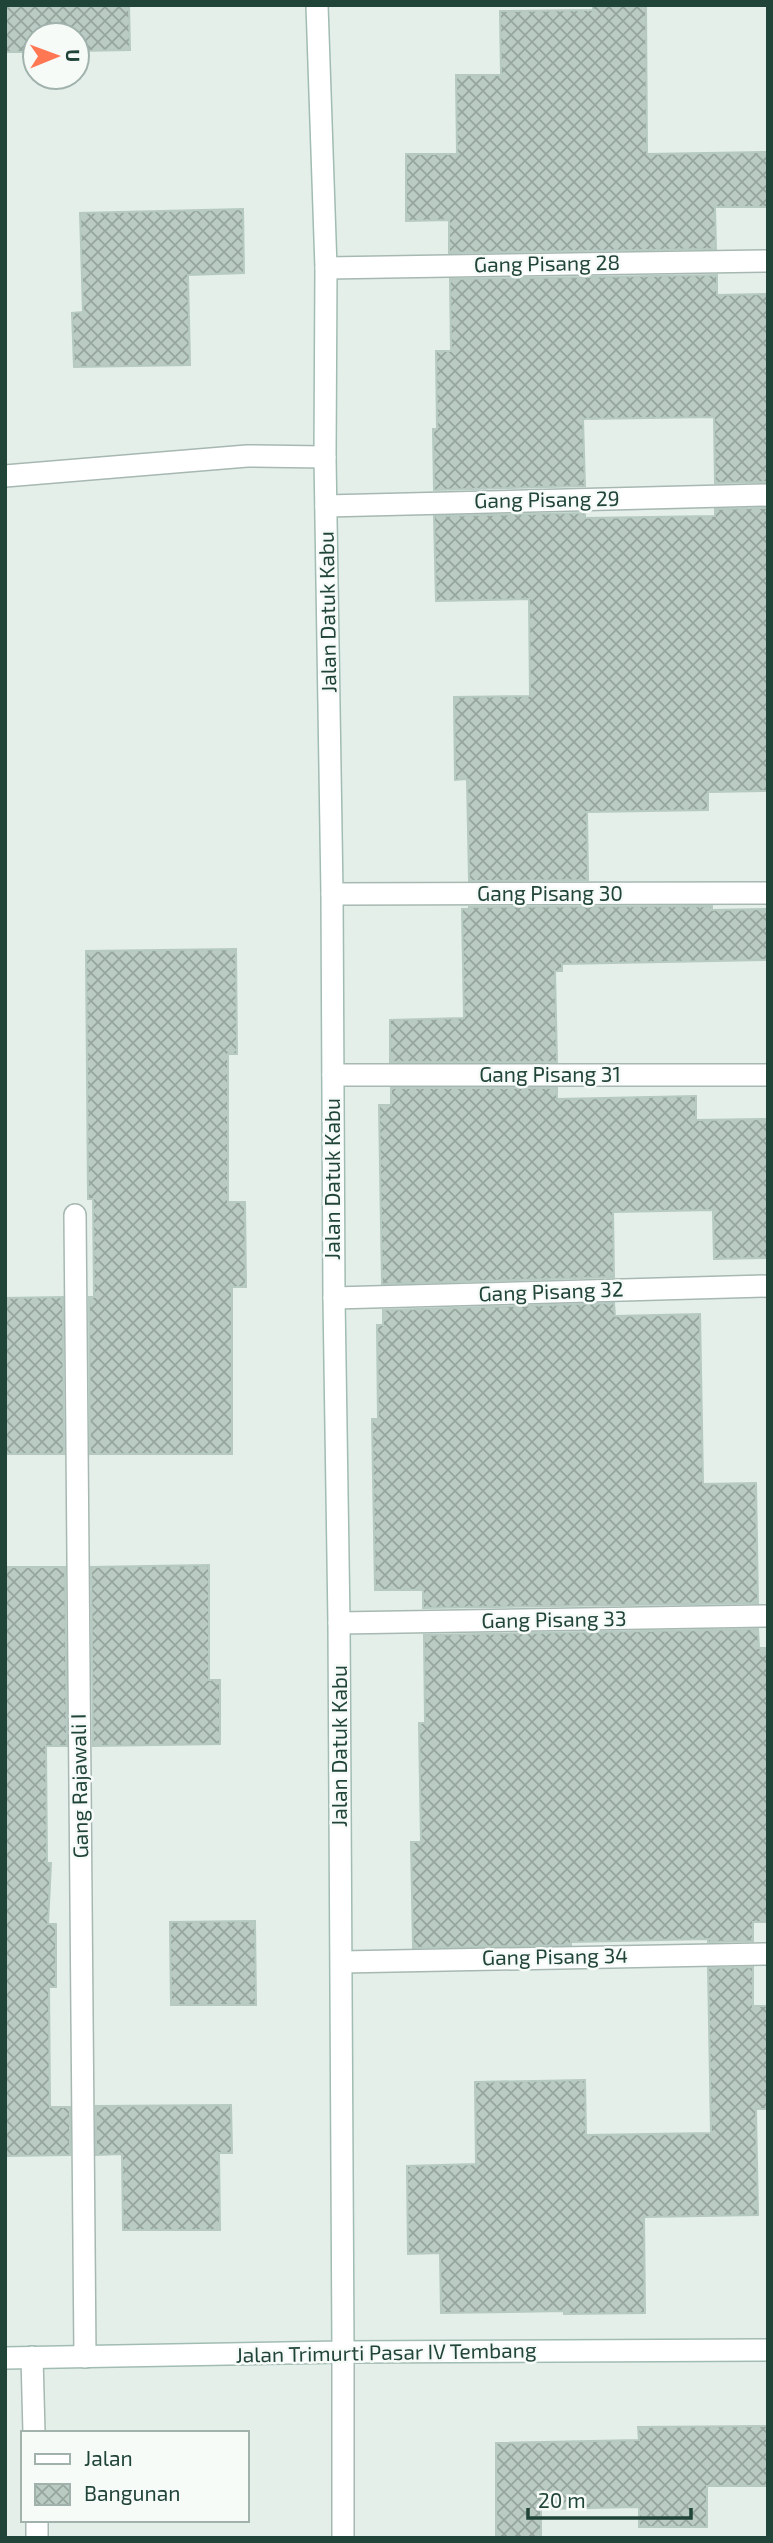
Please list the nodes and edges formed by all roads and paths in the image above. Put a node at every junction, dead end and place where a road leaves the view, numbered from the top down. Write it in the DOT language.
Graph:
graph roads {
  1 [pos="317,5"];
  2 [pos="768,261"];
  3 [pos="326,268"];
  4 [pos="326,457"];
  5 [pos="5,476"];
  6 [pos="768,495"];
  7 [pos="326,506"];
  8 [pos="768,893"];
  9 [pos="332,894"];
  10 [pos="333,1075"];
  11 [pos="768,1075"];
  12 [pos="75,1215"];
  13 [pos="768,1286"];
  14 [pos="334,1298"];
  15 [pos="768,1616"];
  16 [pos="340,1623"];
  17 [pos="768,1954"];
  18 [pos="342,1962"];
  19 [pos="768,2350"];
  20 [pos="343,2352"];
  21 [pos="32,2357"];
  22 [pos="85,2357"];
  23 [pos="5,2358"];
  24 [pos="34,2431"];
  25 [pos="343,2538"];
  1 -- 3 [label="street, Jalan Datuk Kabu"];
  2 -- 3 [label="street, Gang Pisang 28"];
  3 -- 4 [label="street, Jalan Datuk Kabu"];
  4 -- 5 [label="street"];
  4 -- 7 [label="street, Jalan Datuk Kabu"];
  6 -- 7 [label="street, Gang Pisang 29"];
  7 -- 9 [label="street, Jalan Datuk Kabu"];
  8 -- 9 [label="street, Gang Pisang 30"];
  9 -- 10 [label="street, Jalan Datuk Kabu"];
  10 -- 11 [label="street, Gang Pisang 31"];
  10 -- 14 [label="street, Jalan Datuk Kabu"];
  12 -- 22 [label="street, Gang Rajawali I"];
  13 -- 14 [label="street, Gang Pisang 32"];
  14 -- 16 [label="street, Jalan Datuk Kabu"];
  15 -- 16 [label="street, Gang Pisang 33"];
  16 -- 18 [label="street, Jalan Datuk Kabu"];
  17 -- 18 [label="street, Gang Pisang 34"];
  18 -- 20 [label="street, Jalan Datuk Kabu"];
  19 -- 20 [label="street, Jalan Trimurti Pasar IV Tembang"];
  20 -- 22 [label="street, Jalan Trimurti Pasar IV Tembang"];
  20 -- 25 [label="street, Jalan Datuk Kabu"];
  21 -- 22 [label="street, Jalan Trimurti Pasar IV Tembang"];
  21 -- 23 [label="street, Jalan Trimurti Pasar IV Tembang"];
  21 -- 24 [label="street"];
}
